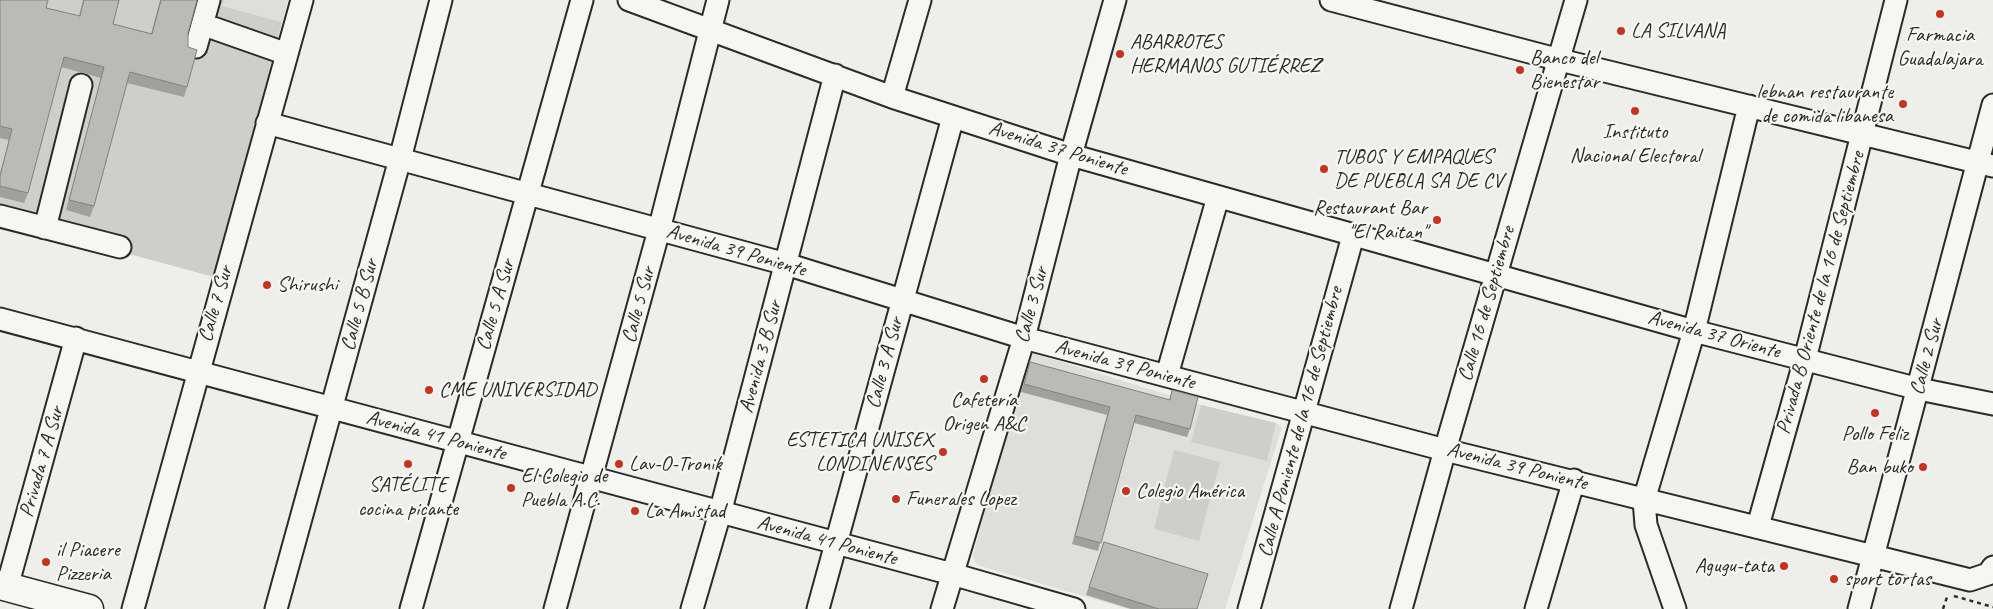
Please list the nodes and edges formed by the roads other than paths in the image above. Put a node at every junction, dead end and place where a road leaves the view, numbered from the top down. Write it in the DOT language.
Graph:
graph roads {
  1 [pos="209,0"];
  2 [pos="302,0"];
  3 [pos="440,0"];
  4 [pos="582,0"];
  5 [pos="629,0"];
  6 [pos="718,0"];
  7 [pos="920,0"];
  8 [pos="1115,0"];
  9 [pos="1331,0"];
  10 [pos="1576,0"];
  11 [pos="1896,0"];
  12 [pos="213,28"];
  13 [pos="710,28"];
  14 [pos="196,47"];
  15 [pos="287,54"];
  16 [pos="1560,60"];
  17 [pos="835,75"];
  18 [pos="81,85"];
  19 [pos="892,97"];
  20 [pos="1993,105"];
  21 [pos="1749,106"];
  22 [pos="953,117"];
  23 [pos="267,123"];
  24 [pos="1863,134"];
  25 [pos="1071,155"];
  26 [pos="400,159"];
  27 [pos="1986,164"];
  28 [pos="527,195"];
  29 [pos="1218,197"];
  30 [pos="0,216"];
  31 [pos="44,228"];
  32 [pos="659,230"];
  33 [pos="1352,236"];
  34 [pos="120,247"];
  35 [pos="786,264"];
  36 [pos="1495,275"];
  37 [pos="902,300"];
  38 [pos="0,319"];
  39 [pos="1694,331"];
  40 [pos="76,338"];
  41 [pos="1024,338"];
  42 [pos="1805,359"];
  43 [pos="198,370"];
  44 [pos="1168,375"];
  45 [pos="1919,389"];
  46 [pos="1993,404"];
  47 [pos="332,408"];
  48 [pos="1304,412"];
  49 [pos="458,441"];
  50 [pos="1444,450"];
  51 [pos="591,478"];
  52 [pos="1574,480"];
  53 [pos="1644,500"];
  54 [pos="720,513"];
  55 [pos="1758,526"];
  56 [pos="836,543"];
  57 [pos="1873,557"];
  58 [pos="1990,570"];
  59 [pos="952,574"];
  60 [pos="4,586"];
  61 [pos="89,609"];
  62 [pos="133,609"];
  63 [pos="276,609"];
  64 [pos="411,609"];
  65 [pos="555,609"];
  66 [pos="692,609"];
  67 [pos="818,609"];
  68 [pos="942,609"];
  69 [pos="1074,609"];
  70 [pos="1249,609"];
  71 [pos="1401,609"];
  72 [pos="1536,609"];
  73 [pos="1675,609"];
  74 [pos="1860,609"];
  1 -- 14 [label="street"];
  2 -- 15 [label="street, Calle 7 Sur"];
  3 -- 26 [label="street, Calle 5 B Sur"];
  4 -- 28 [label="street, Calle 5 A Sur"];
  5 -- 13 [label="street, Avenida 37 Poniente"];
  6 -- 13 [label="street, Calle 5 Sur"];
  7 -- 19 [label="street"];
  8 -- 25 [label="street, Calle 3 Sur"];
  9 -- 16 [label="street"];
  10 -- 16 [label="street, Calle 16 de Septiembre"];
  11 -- 24 [label="street, Privada B Oriente de la 16 de Septiembre"];
  12 -- 15 [label="street"];
  13 -- 17 [label="street, Avenida 37 Poniente"];
  13 -- 32 [label="street, Calle 5 Sur"];
  15 -- 23 [label="street, Calle 7 Sur"];
  16 -- 21 [label="street"];
  16 -- 36 [label="street, Calle 16 de Septiembre"];
  17 -- 19 [label="street, Avenida 37 Poniente"];
  17 -- 35 [label="street, Avenida 3 B Sur"];
  18 -- 31 [label="street"];
  19 -- 22 [label="street, Avenida 37 Poniente"];
  20 -- 27 [label="street, Calle 2 Sur"];
  21 -- 24 [label="street"];
  21 -- 39 [label="street"];
  22 -- 25 [label="street, Avenida 37 Poniente"];
  22 -- 37 [label="street, Calle 3 A Sur"];
  23 -- 26 [label="street, Avenida 39 Poniente"];
  23 -- 43 [label="street, Calle 7 Sur"];
  24 -- 27 [label="street"];
  24 -- 42 [label="street, Privada B Oriente de la 16 de Septiembre"];
  25 -- 29 [label="street, Avenida 37 Poniente"];
  25 -- 41 [label="street, Calle 3 Sur"];
  26 -- 28 [label="street, Avenida 39 Poniente"];
  26 -- 47 [label="street, Calle 5 B Sur"];
  27 -- 45 [label="street, Calle 2 Sur"];
  28 -- 32 [label="street, Avenida 39 Poniente"];
  28 -- 49 [label="street, Calle 5 A Sur"];
  29 -- 33 [label="street, Avenida 37 Poniente"];
  29 -- 44 [label="street"];
  30 -- 31 [label="street"];
  31 -- 34 [label="street"];
  32 -- 35 [label="street, Avenida 39 Poniente"];
  32 -- 51 [label="street, Calle 5 Sur"];
  33 -- 36 [label="street, Avenida 37 Poniente"];
  33 -- 48 [label="street, Calle A Poniente de la 16 de Septiembre"];
  35 -- 37 [label="street, Avenida 39 Poniente"];
  35 -- 54 [label="street, Avenida 3 B Sur"];
  36 -- 39 [label="street, Avenida 37 Oriente"];
  36 -- 50 [label="street, Calle 16 de Septiembre"];
  37 -- 41 [label="street, Avenida 39 Poniente"];
  37 -- 56 [label="street, Calle 3 A Sur"];
  38 -- 40 [label="street, Avenida 41 Poniente"];
  39 -- 42 [label="street, Avenida 37 Oriente"];
  39 -- 53 [label="street"];
  40 -- 43 [label="street, Avenida 41 Poniente"];
  40 -- 60 [label="street, Privada 7 A Sur"];
  41 -- 44 [label="street, Avenida 39 Poniente"];
  41 -- 59 [label="street, Calle 3 Sur"];
  42 -- 45 [label="street, Avenida 37 Oriente"];
  42 -- 55 [label="street, Privada B Oriente de la 16 de Septiembre"];
  43 -- 47 [label="street, Avenida 41 Poniente"];
  43 -- 62 [label="street, Calle 7 Sur"];
  44 -- 48 [label="street, Avenida 39 Poniente"];
  45 -- 46 [label="street, Avenida 37 Oriente"];
  45 -- 57 [label="street, Calle 2 Sur"];
  47 -- 49 [label="street, Avenida 41 Poniente"];
  47 -- 63 [label="street, Calle 5 B Sur"];
  48 -- 50 [label="street, Avenida 39 Poniente"];
  48 -- 70 [label="street, Calle A Poniente de la 16 de Septiembre"];
  49 -- 51 [label="street, Avenida 41 Poniente"];
  49 -- 64 [label="street, Calle 5 A Sur"];
  50 -- 52 [label="street, Avenida 39 Poniente"];
  50 -- 71 [label="street, Calle 16 de Septiembre"];
  51 -- 54 [label="street, Avenida 41 Poniente"];
  51 -- 65 [label="street, Calle 5 Sur"];
  52 -- 53 [label="street, Avenida 39 Poniente"];
  52 -- 72 [label="street"];
  53 -- 55 [label="street, Avenida 39 Poniente"];
  53 -- 73 [label="street"];
  54 -- 56 [label="street, Avenida 41 Poniente"];
  54 -- 66 [label="street, Avenida 3 B Sur"];
  55 -- 57 [label="street, Avenida 39 Poniente"];
  56 -- 59 [label="street, Avenida 41 Poniente"];
  56 -- 67 [label="street, Calle 3 A Sur"];
  57 -- 58 [label="street, Avenida 39 Poniente"];
  57 -- 74 [label="street, Calle 2 Sur"];
  59 -- 68 [label="street, Calle 3 Sur"];
  59 -- 69 [label="street, Avenida 41 Poniente"];
  60 -- 61 [label="main road"];
}
